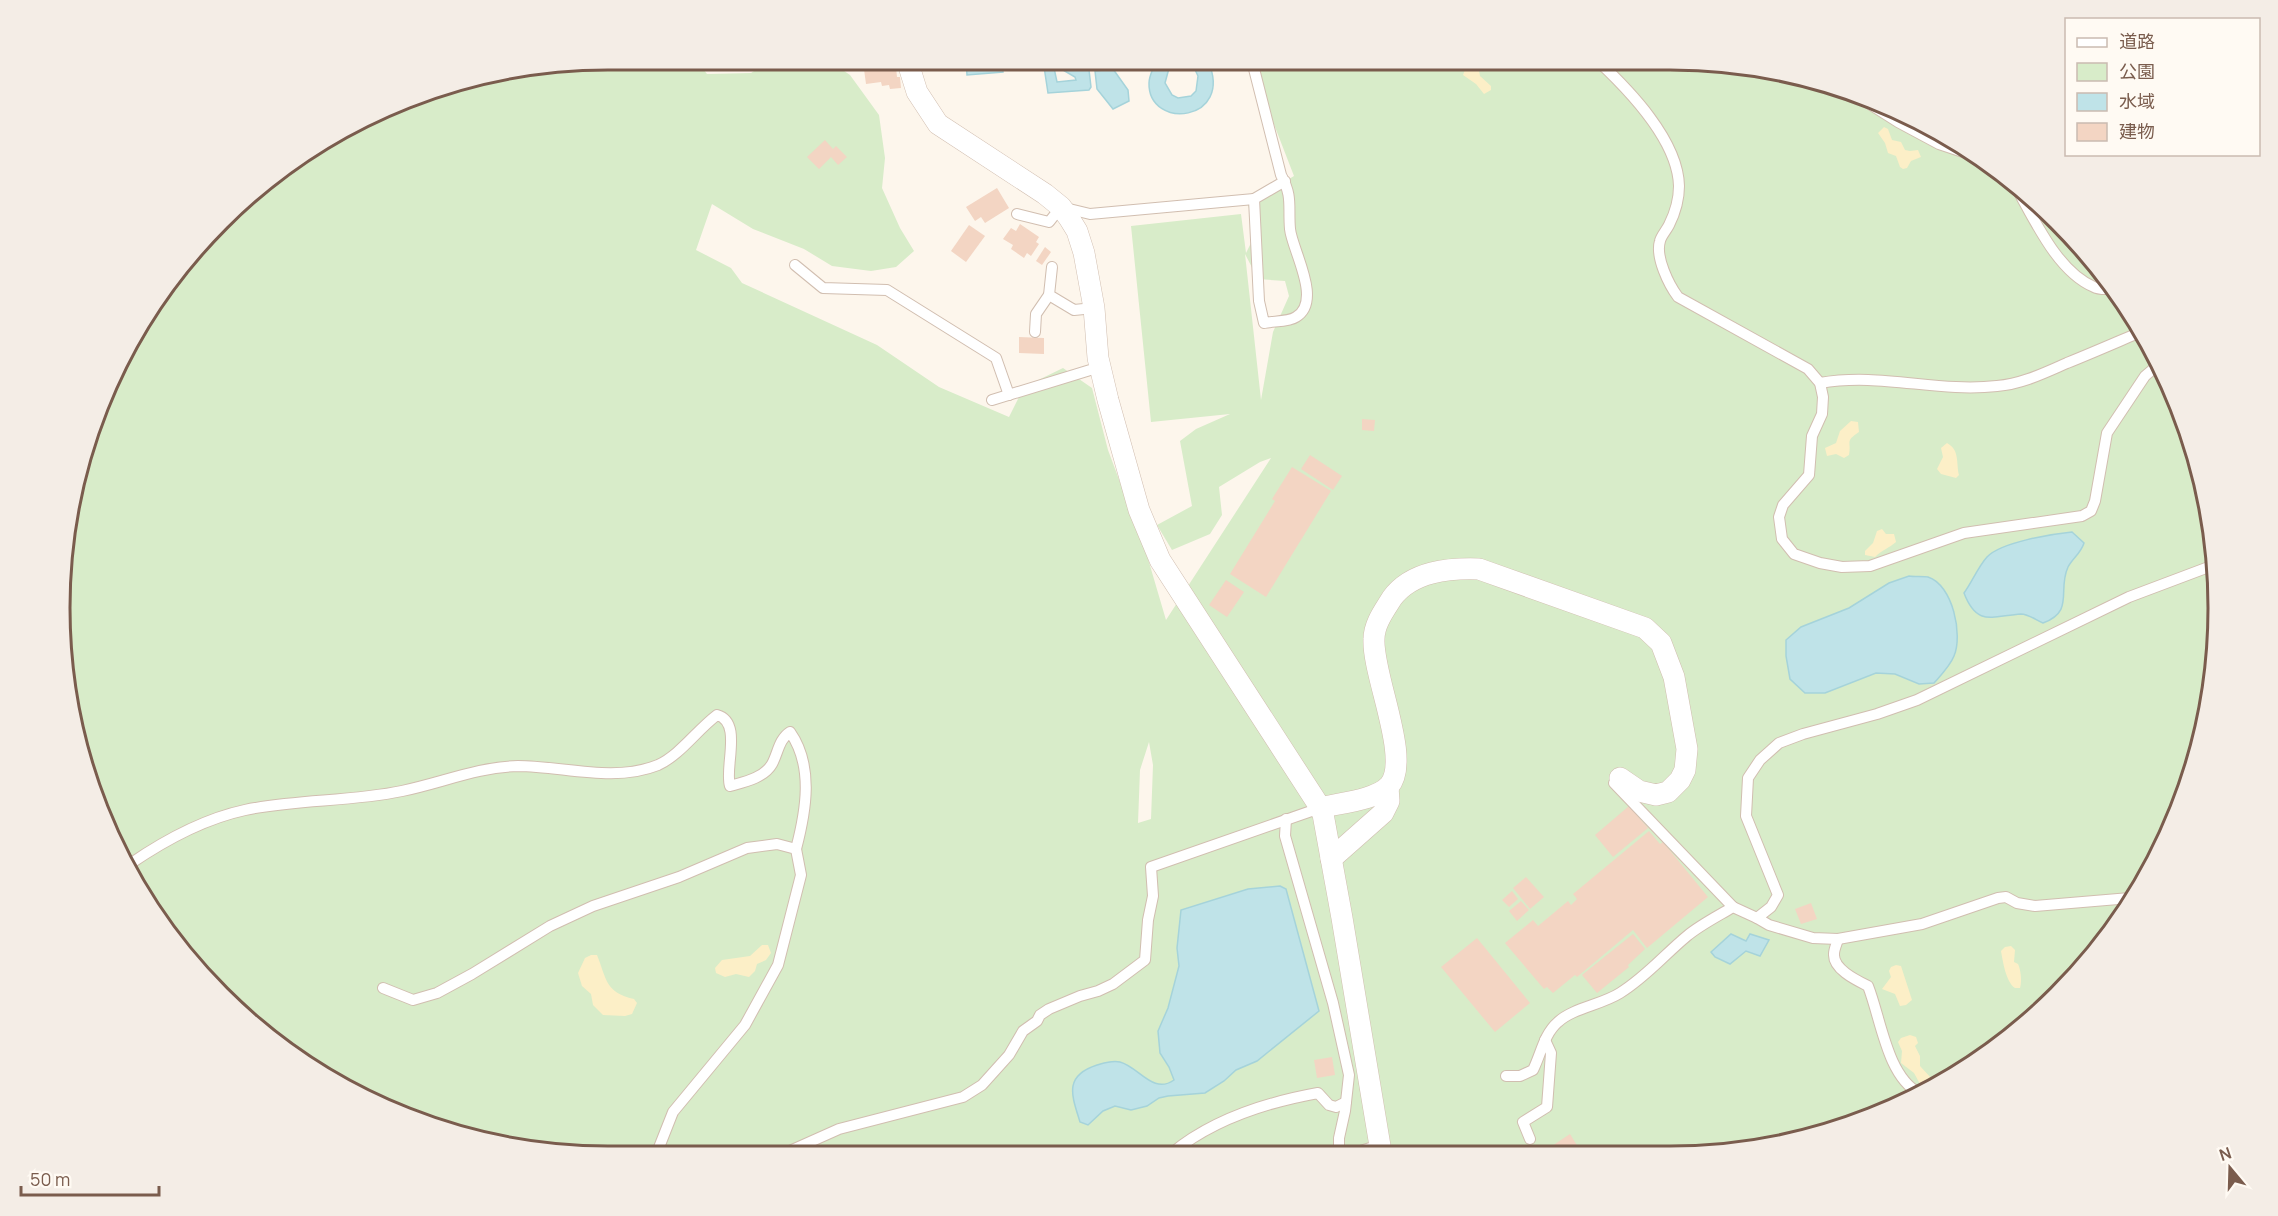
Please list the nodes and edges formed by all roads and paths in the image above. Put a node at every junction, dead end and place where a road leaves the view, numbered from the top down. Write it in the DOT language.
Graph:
graph roads {
  1 [pos="910,70"];
  2 [pos="1254,70"];
  3 [pos="1606,70"];
  4 [pos="1894,119"];
  5 [pos="1943,145"];
  6 [pos="1284,181"];
  7 [pos="1254,199"];
  8 [pos="1061,207"];
  9 [pos="2028,208"];
  10 [pos="1017,214"];
  11 [pos="795,266"];
  12 [pos="1052,267"];
  13 [pos="2102,289"];
  14 [pos="1049,295"];
  15 [pos="1094,308"];
  16 [pos="1035,332"];
  17 [pos="2133,335"];
  18 [pos="1100,366"];
  19 [pos="2152,370"];
  20 [pos="1820,383"];
  21 [pos="1008,395"];
  22 [pos="992,400"];
  23 [pos="2206,568"];
  24 [pos="1617,781"];
  25 [pos="1388,787"];
  26 [pos="1320,808"];
  27 [pos="1286,819"];
  28 [pos="796,849"];
  29 [pos="1331,859"];
  30 [pos="134,861"];
  31 [pos="2122,899"];
  32 [pos="1733,907"];
  33 [pos="1757,918"];
  34 [pos="1838,939"];
  35 [pos="383,988"];
  36 [pos="1545,1040"];
  37 [pos="1506,1076"];
  38 [pos="1912,1088"];
  39 [pos="1346,1102"];
  40 [pos="1530,1139"];
  41 [pos="660,1146"];
  42 [pos="801,1146"];
  43 [pos="1180,1146"];
  44 [pos="1340,1146"];
  45 [pos="1380,1146"];
  1 -- 8 [label="street"];
  2 -- 6 [label="lane"];
  3 -- 20 [label="lane"];
  4 -- 5 [label="lane"];
  6 -- 7 [label="lane"];
  6 -- 7 [label="lane"];
  7 -- 8 [label="lane"];
  8 -- 10 [label="lane"];
  8 -- 15 [label="street"];
  9 -- 13 [label="lane"];
  11 -- 21 [label="lane"];
  12 -- 14 [label="lane"];
  14 -- 15 [label="lane"];
  14 -- 16 [label="lane"];
  15 -- 18 [label="street"];
  17 -- 20 [label="lane"];
  18 -- 21 [label="lane"];
  18 -- 26 [label="street"];
  19 -- 20 [label="lane"];
  21 -- 22 [label="lane"];
  23 -- 33 [label="lane"];
  24 -- 25 [label="street"];
  24 -- 32 [label="lane"];
  25 -- 26 [label="street"];
  25 -- 29 [label="street"];
  26 -- 27 [label="lane"];
  26 -- 29 [label="street"];
  27 -- 39 [label="lane"];
  27 -- 42 [label="lane"];
  28 -- 30 [label="lane"];
  28 -- 35 [label="lane"];
  28 -- 41 [label="lane"];
  29 -- 45 [label="street"];
  31 -- 34 [label="lane"];
  32 -- 33 [label="lane"];
  32 -- 36 [label="lane"];
  33 -- 34 [label="lane"];
  34 -- 38 [label="lane"];
  36 -- 37 [label="lane"];
  36 -- 40 [label="lane"];
  39 -- 43 [label="lane"];
  39 -- 44 [label="lane"];
}
